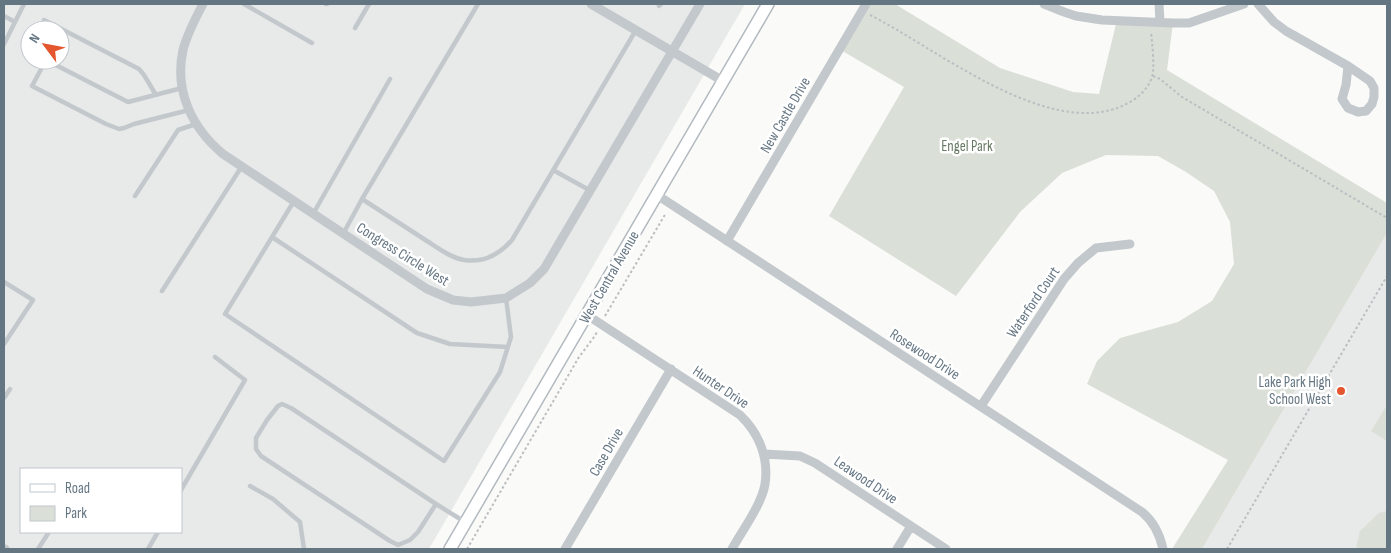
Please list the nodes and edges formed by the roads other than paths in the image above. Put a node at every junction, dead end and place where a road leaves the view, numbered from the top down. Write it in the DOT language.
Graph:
graph roads {
  1 [pos="24,4"];
  2 [pos="203,4"];
  3 [pos="244,4"];
  4 [pos="369,4"];
  5 [pos="478,4"];
  6 [pos="591,4"];
  7 [pos="700,4"];
  8 [pos="768,4"];
  9 [pos="1044,4"];
  10 [pos="1159,4"];
  11 [pos="1244,4"];
  12 [pos="1258,4"];
  13 [pos="864,7"];
  14 [pos="4,16"];
  15 [pos="15,22"];
  16 [pos="1160,22"];
  17 [pos="355,28"];
  18 [pos="636,30"];
  19 [pos="70,33"];
  20 [pos="312,43"];
  21 [pos="4,44"];
  22 [pos="672,51"];
  23 [pos="1348,66"];
  24 [pos="390,79"];
  25 [pos="723,81"];
  26 [pos="182,88"];
  27 [pos="156,95"];
  28 [pos="188,106"];
  29 [pos="196,124"];
  30 [pos="242,166"];
  31 [pos="554,170"];
  32 [pos="591,191"];
  33 [pos="657,195"];
  34 [pos="135,196"];
  35 [pos="362,199"];
  36 [pos="294,201"];
  37 [pos="313,214"];
  38 [pos="343,234"];
  39 [pos="272,237"];
  40 [pos="727,241"];
  41 [pos="1130,244"];
  42 [pos="4,282"];
  43 [pos="162,291"];
  44 [pos="506,298"];
  45 [pos="587,315"];
  46 [pos="4,344"];
  47 [pos="508,347"];
  48 [pos="215,356"];
  49 [pos="671,370"];
  50 [pos="10,389"];
  51 [pos="4,398"];
  52 [pos="981,406"];
  53 [pos="764,454"];
  54 [pos="250,486"];
  55 [pos="182,488"];
  56 [pos="436,504"];
  57 [pos="466,522"];
  58 [pos="910,526"];
  59 [pos="48,533"];
  60 [pos="157,533"];
  61 [pos="38,549"];
  62 [pos="148,549"];
  63 [pos="304,549"];
  64 [pos="450,549"];
  65 [pos="565,549"];
  66 [pos="732,549"];
  67 [pos="897,549"];
  68 [pos="946,549"];
  69 [pos="1164,549"];
  1 -- 15 [label="lane"];
  2 -- 26 [label="street, Congress Circle West"];
  3 -- 20 [label="lane"];
  4 -- 17 [label="lane"];
  5 -- 35 [label="lane"];
  6 -- 18 [label="street"];
  7 -- 22 [label="street, Congress Circle West"];
  8 -- 25 [label="street, West Central Avenue"];
  9 -- 16 [label="street"];
  10 -- 16 [label="street"];
  11 -- 16 [label="street"];
  12 -- 23 [label="street"];
  13 -- 40 [label="street, New Castle Drive"];
  14 -- 15 [label="lane"];
  15 -- 21 [label="lane"];
  18 -- 22 [label="street"];
  18 -- 31 [label="lane"];
  19 -- 27 [label="lane"];
  22 -- 25 [label="street"];
  22 -- 32 [label="street, Congress Circle West"];
  23 -- 23 [label="street"];
  24 -- 37 [label="lane"];
  25 -- 33 [label="street, West Central Avenue"];
  26 -- 27 [label="lane"];
  26 -- 28 [label="street, Congress Circle West"];
  27 -- 28 [label="lane"];
  28 -- 29 [label="street, Congress Circle West"];
  29 -- 30 [label="street, Congress Circle West"];
  29 -- 34 [label="lane"];
  30 -- 36 [label="street, Congress Circle West"];
  30 -- 43 [label="lane"];
  31 -- 32 [label="lane"];
  31 -- 35 [label="lane"];
  32 -- 44 [label="street, Congress Circle West"];
  33 -- 40 [label="street, Rosewood Drive"];
  33 -- 45 [label="street, West Central Avenue"];
  35 -- 38 [label="lane"];
  36 -- 37 [label="street, Congress Circle West"];
  36 -- 39 [label="lane"];
  37 -- 38 [label="street, Congress Circle West"];
  38 -- 44 [label="street, Congress Circle West"];
  39 -- 47 [label="lane"];
  39 -- 47 [label="lane"];
  40 -- 52 [label="street, Rosewood Drive"];
  41 -- 52 [label="street, Waterford Court"];
  42 -- 46 [label="lane"];
  44 -- 47 [label="lane"];
  45 -- 49 [label="street, Hunter Drive"];
  45 -- 57 [label="street, West Central Avenue"];
  48 -- 55 [label="lane"];
  49 -- 53 [label="street, Hunter Drive"];
  49 -- 65 [label="street, Case Drive"];
  50 -- 51 [label="lane"];
  52 -- 69 [label="street, Rosewood Drive"];
  53 -- 58 [label="street, Leawood Drive"];
  53 -- 66 [label="street, Hunter Drive"];
  54 -- 63 [label="lane"];
  56 -- 56 [label="lane"];
  56 -- 57 [label="lane"];
  57 -- 64 [label="street, West Central Avenue"];
  58 -- 67 [label="street"];
  58 -- 68 [label="street, Leawood Drive"];
  59 -- 61 [label="lane"];
  60 -- 62 [label="lane"];
}
